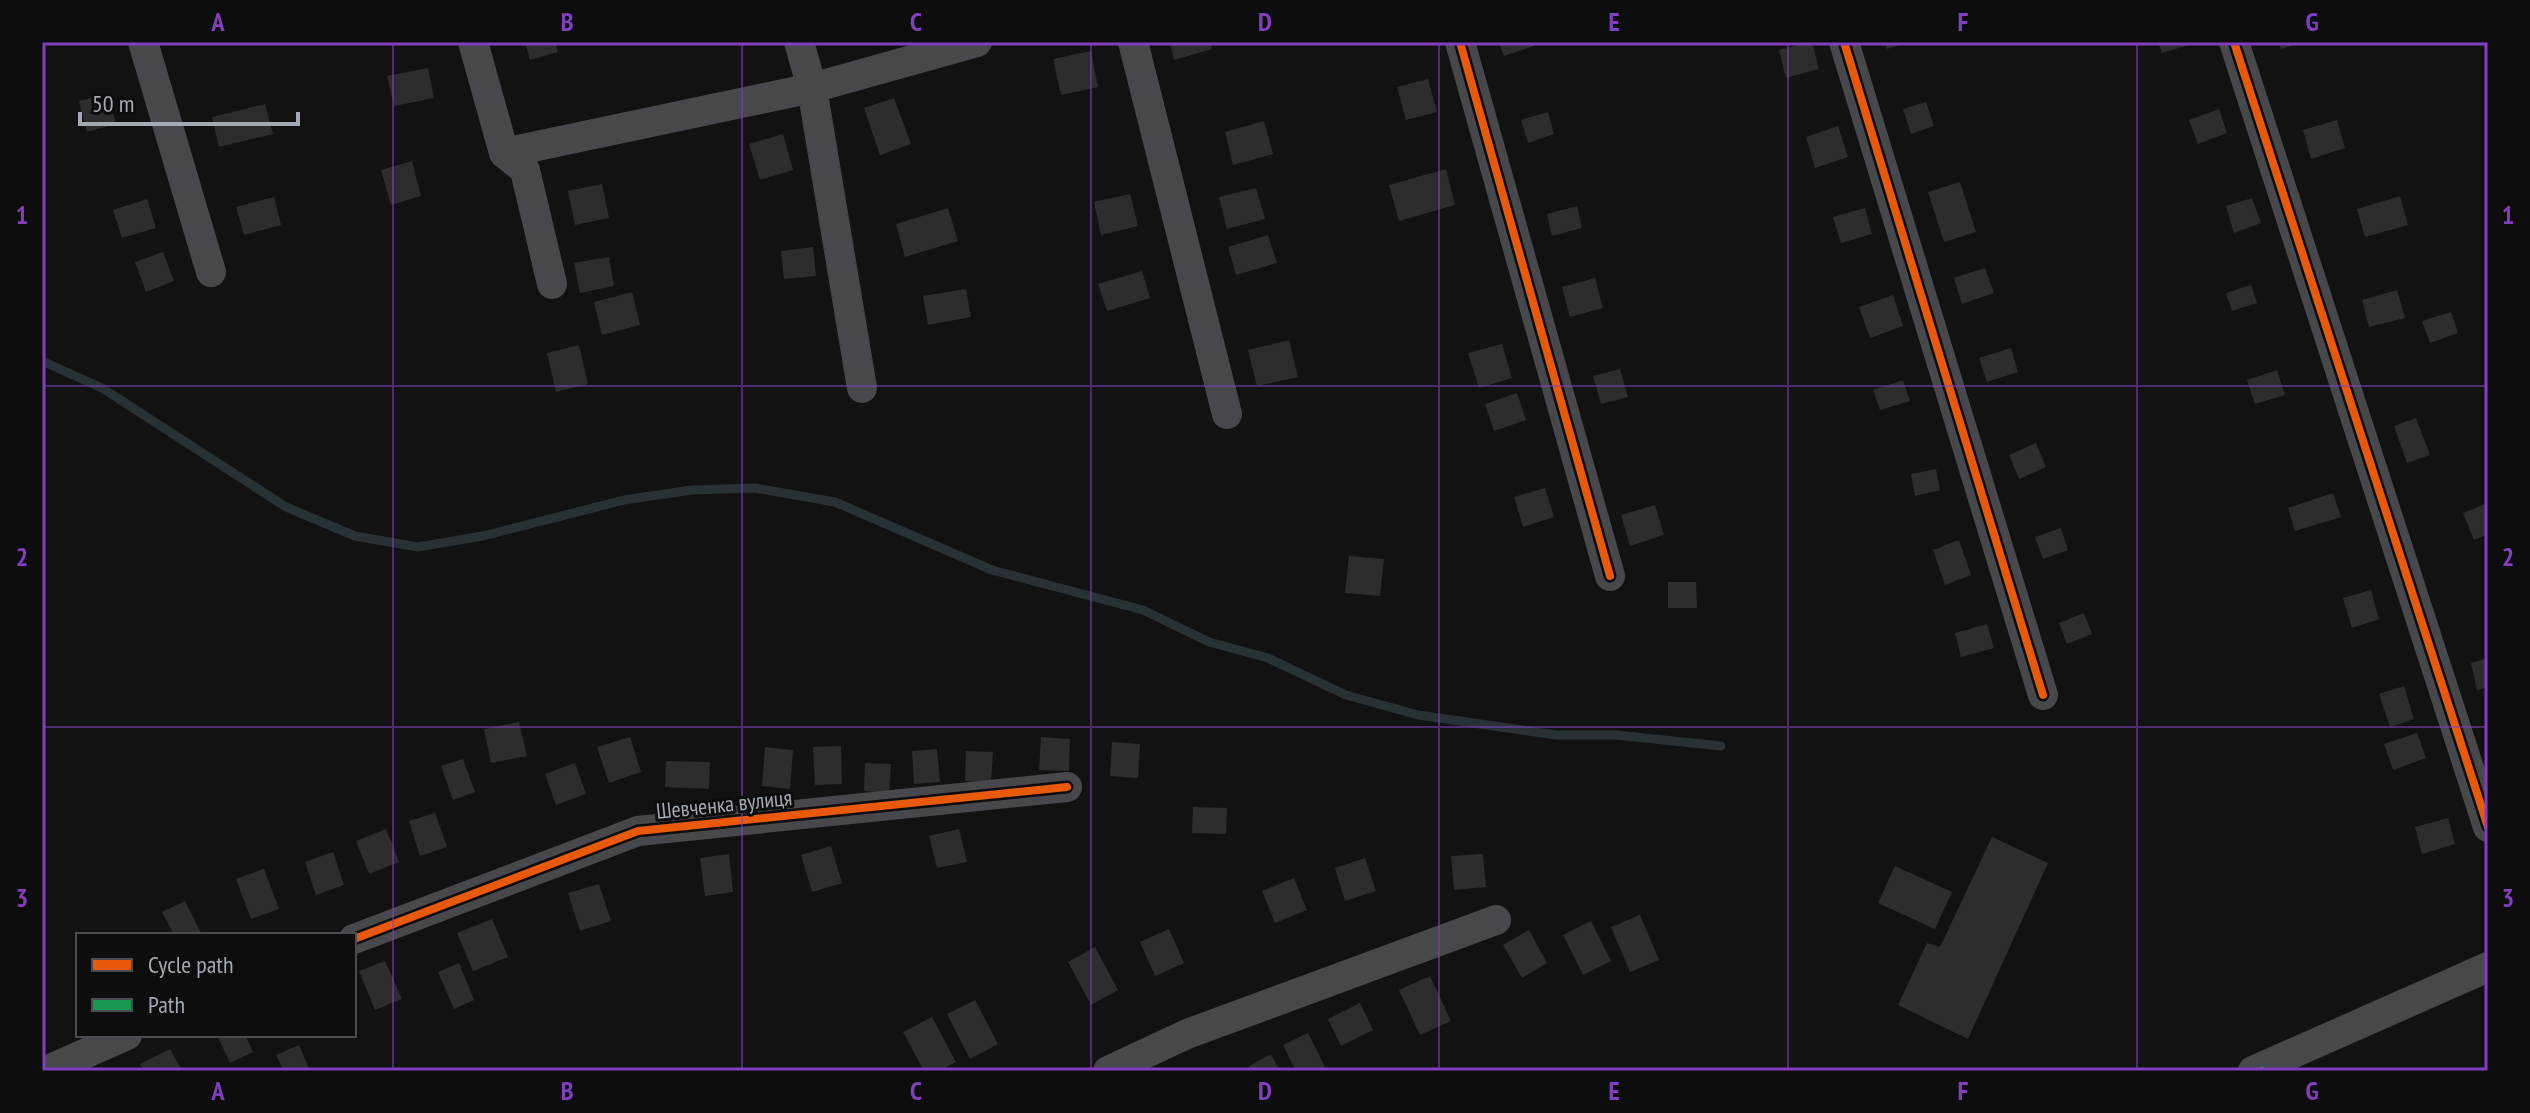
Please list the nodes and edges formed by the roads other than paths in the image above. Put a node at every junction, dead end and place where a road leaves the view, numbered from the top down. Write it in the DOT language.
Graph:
graph roads {
  1 [pos="143,42"];
  2 [pos="473,42"];
  3 [pos="799,42"];
  4 [pos="977,42"];
  5 [pos="1133,42"];
  6 [pos="1460,42"];
  7 [pos="1844,42"];
  8 [pos="2234,42"];
  9 [pos="812,88"];
  10 [pos="504,153"];
  11 [pos="211,272"];
  12 [pos="552,284"];
  13 [pos="862,388"];
  14 [pos="1227,414"];
  15 [pos="1610,576"];
  16 [pos="2043,695"];
  17 [pos="1067,787"];
  18 [pos="2488,827"];
  19 [pos="1496,920"];
  20 [pos="356,938"];
  21 [pos="2488,967"];
  22 [pos="122,1037"];
  23 [pos="46,1071"];
  24 [pos="1108,1071"];
  25 [pos="2253,1071"];
  1 -- 11 [label="street"];
  2 -- 10 [label="street"];
  3 -- 9 [label="street"];
  4 -- 9 [label="street"];
  5 -- 14 [label="street"];
  6 -- 15 [label="street"];
  7 -- 16 [label="street"];
  8 -- 18 [label="street"];
  9 -- 10 [label="street"];
  9 -- 13 [label="street"];
  10 -- 12 [label="street"];
  17 -- 20 [label="street, Шевченка вулиця"];
  19 -- 24 [label="street"];
  21 -- 25 [label="street"];
  22 -- 23 [label="street"];
}
